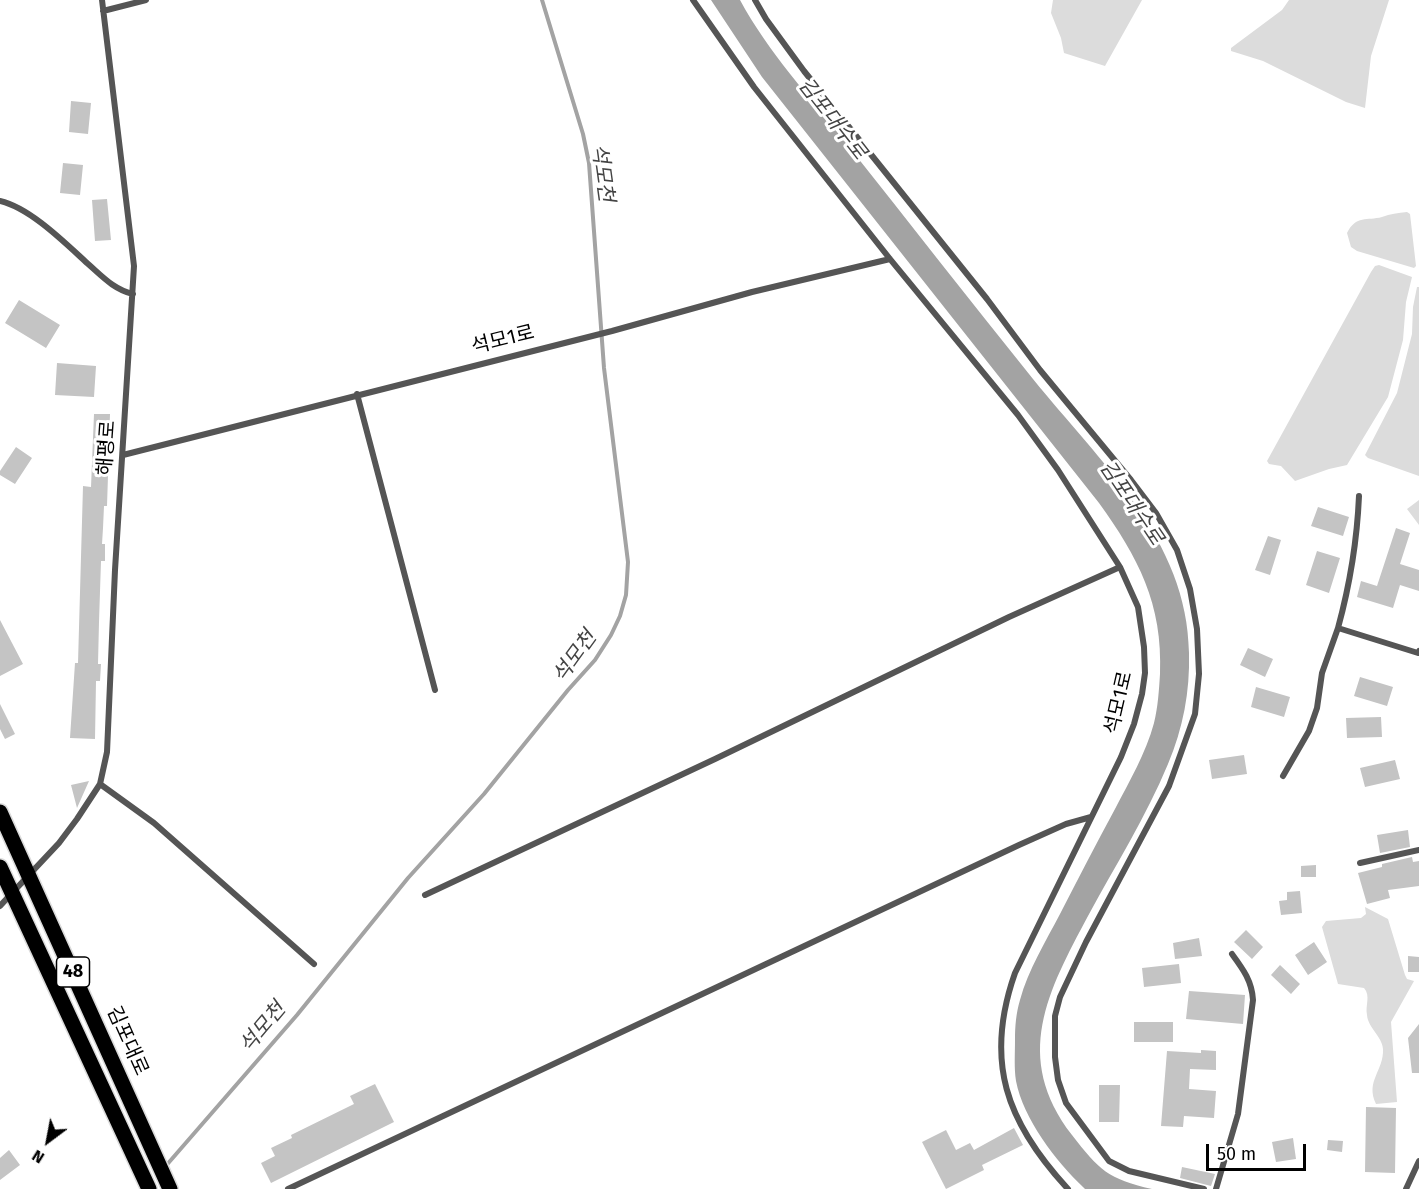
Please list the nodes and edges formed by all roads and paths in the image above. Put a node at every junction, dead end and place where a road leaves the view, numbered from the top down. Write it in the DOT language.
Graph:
graph roads {
  1 [pos="102,0"];
  2 [pos="146,0"];
  3 [pos="693,0"];
  4 [pos="755,0"];
  5 [pos="103,11"];
  6 [pos="0,201"];
  7 [pos="890,259"];
  8 [pos="133,294"];
  9 [pos="357,394"];
  10 [pos="123,455"];
  11 [pos="1359,496"];
  12 [pos="1120,567"];
  13 [pos="1338,628"];
  14 [pos="1419,652"];
  15 [pos="435,690"];
  16 [pos="1283,776"];
  17 [pos="100,784"];
  18 [pos="0,812"];
  19 [pos="1091,817"];
  20 [pos="1419,850"];
  21 [pos="1360,863"];
  22 [pos="0,867"];
  23 [pos="28,873"];
  24 [pos="12,892"];
  25 [pos="425,895"];
  26 [pos="0,906"];
  27 [pos="1232,954"];
  28 [pos="314,964"];
  29 [pos="1419,1161"];
  30 [pos="149,1189"];
  31 [pos="170,1189"];
  32 [pos="288,1189"];
  33 [pos="1068,1189"];
  34 [pos="1204,1189"];
  35 [pos="1216,1189"];
  36 [pos="1406,1189"];
  1 -- 5 [label="lane, 해평로"];
  2 -- 5 [label="lane"];
  3 -- 7 [label="lane, 석모1로"];
  4 -- 34 [label="lane"];
  5 -- 8 [label="lane, 해평로"];
  6 -- 8 [label="lane"];
  7 -- 9 [label="lane, 석모1로"];
  7 -- 12 [label="lane, 석모1로"];
  8 -- 10 [label="lane, 해평로"];
  9 -- 10 [label="lane, 석모1로"];
  9 -- 15 [label="lane"];
  10 -- 17 [label="lane, 해평로"];
  11 -- 13 [label="lane"];
  12 -- 19 [label="lane, 석모1로"];
  12 -- 25 [label="lane"];
  13 -- 14 [label="lane"];
  13 -- 16 [label="lane"];
  17 -- 23 [label="lane, 해평로"];
  17 -- 28 [label="lane"];
  18 -- 23 [label="main road, 김포대로 / 48"];
  19 -- 32 [label="lane"];
  19 -- 33 [label="lane, 석모1로"];
  20 -- 21 [label="lane"];
  22 -- 24 [label="main road, 48"];
  23 -- 24 [label="lane, 해평로"];
  23 -- 31 [label="main road, 김포대로 / 48"];
  24 -- 26 [label="lane, 해평로"];
  24 -- 30 [label="main road, 48"];
  27 -- 35 [label="lane"];
  29 -- 36 [label="lane"];
}
